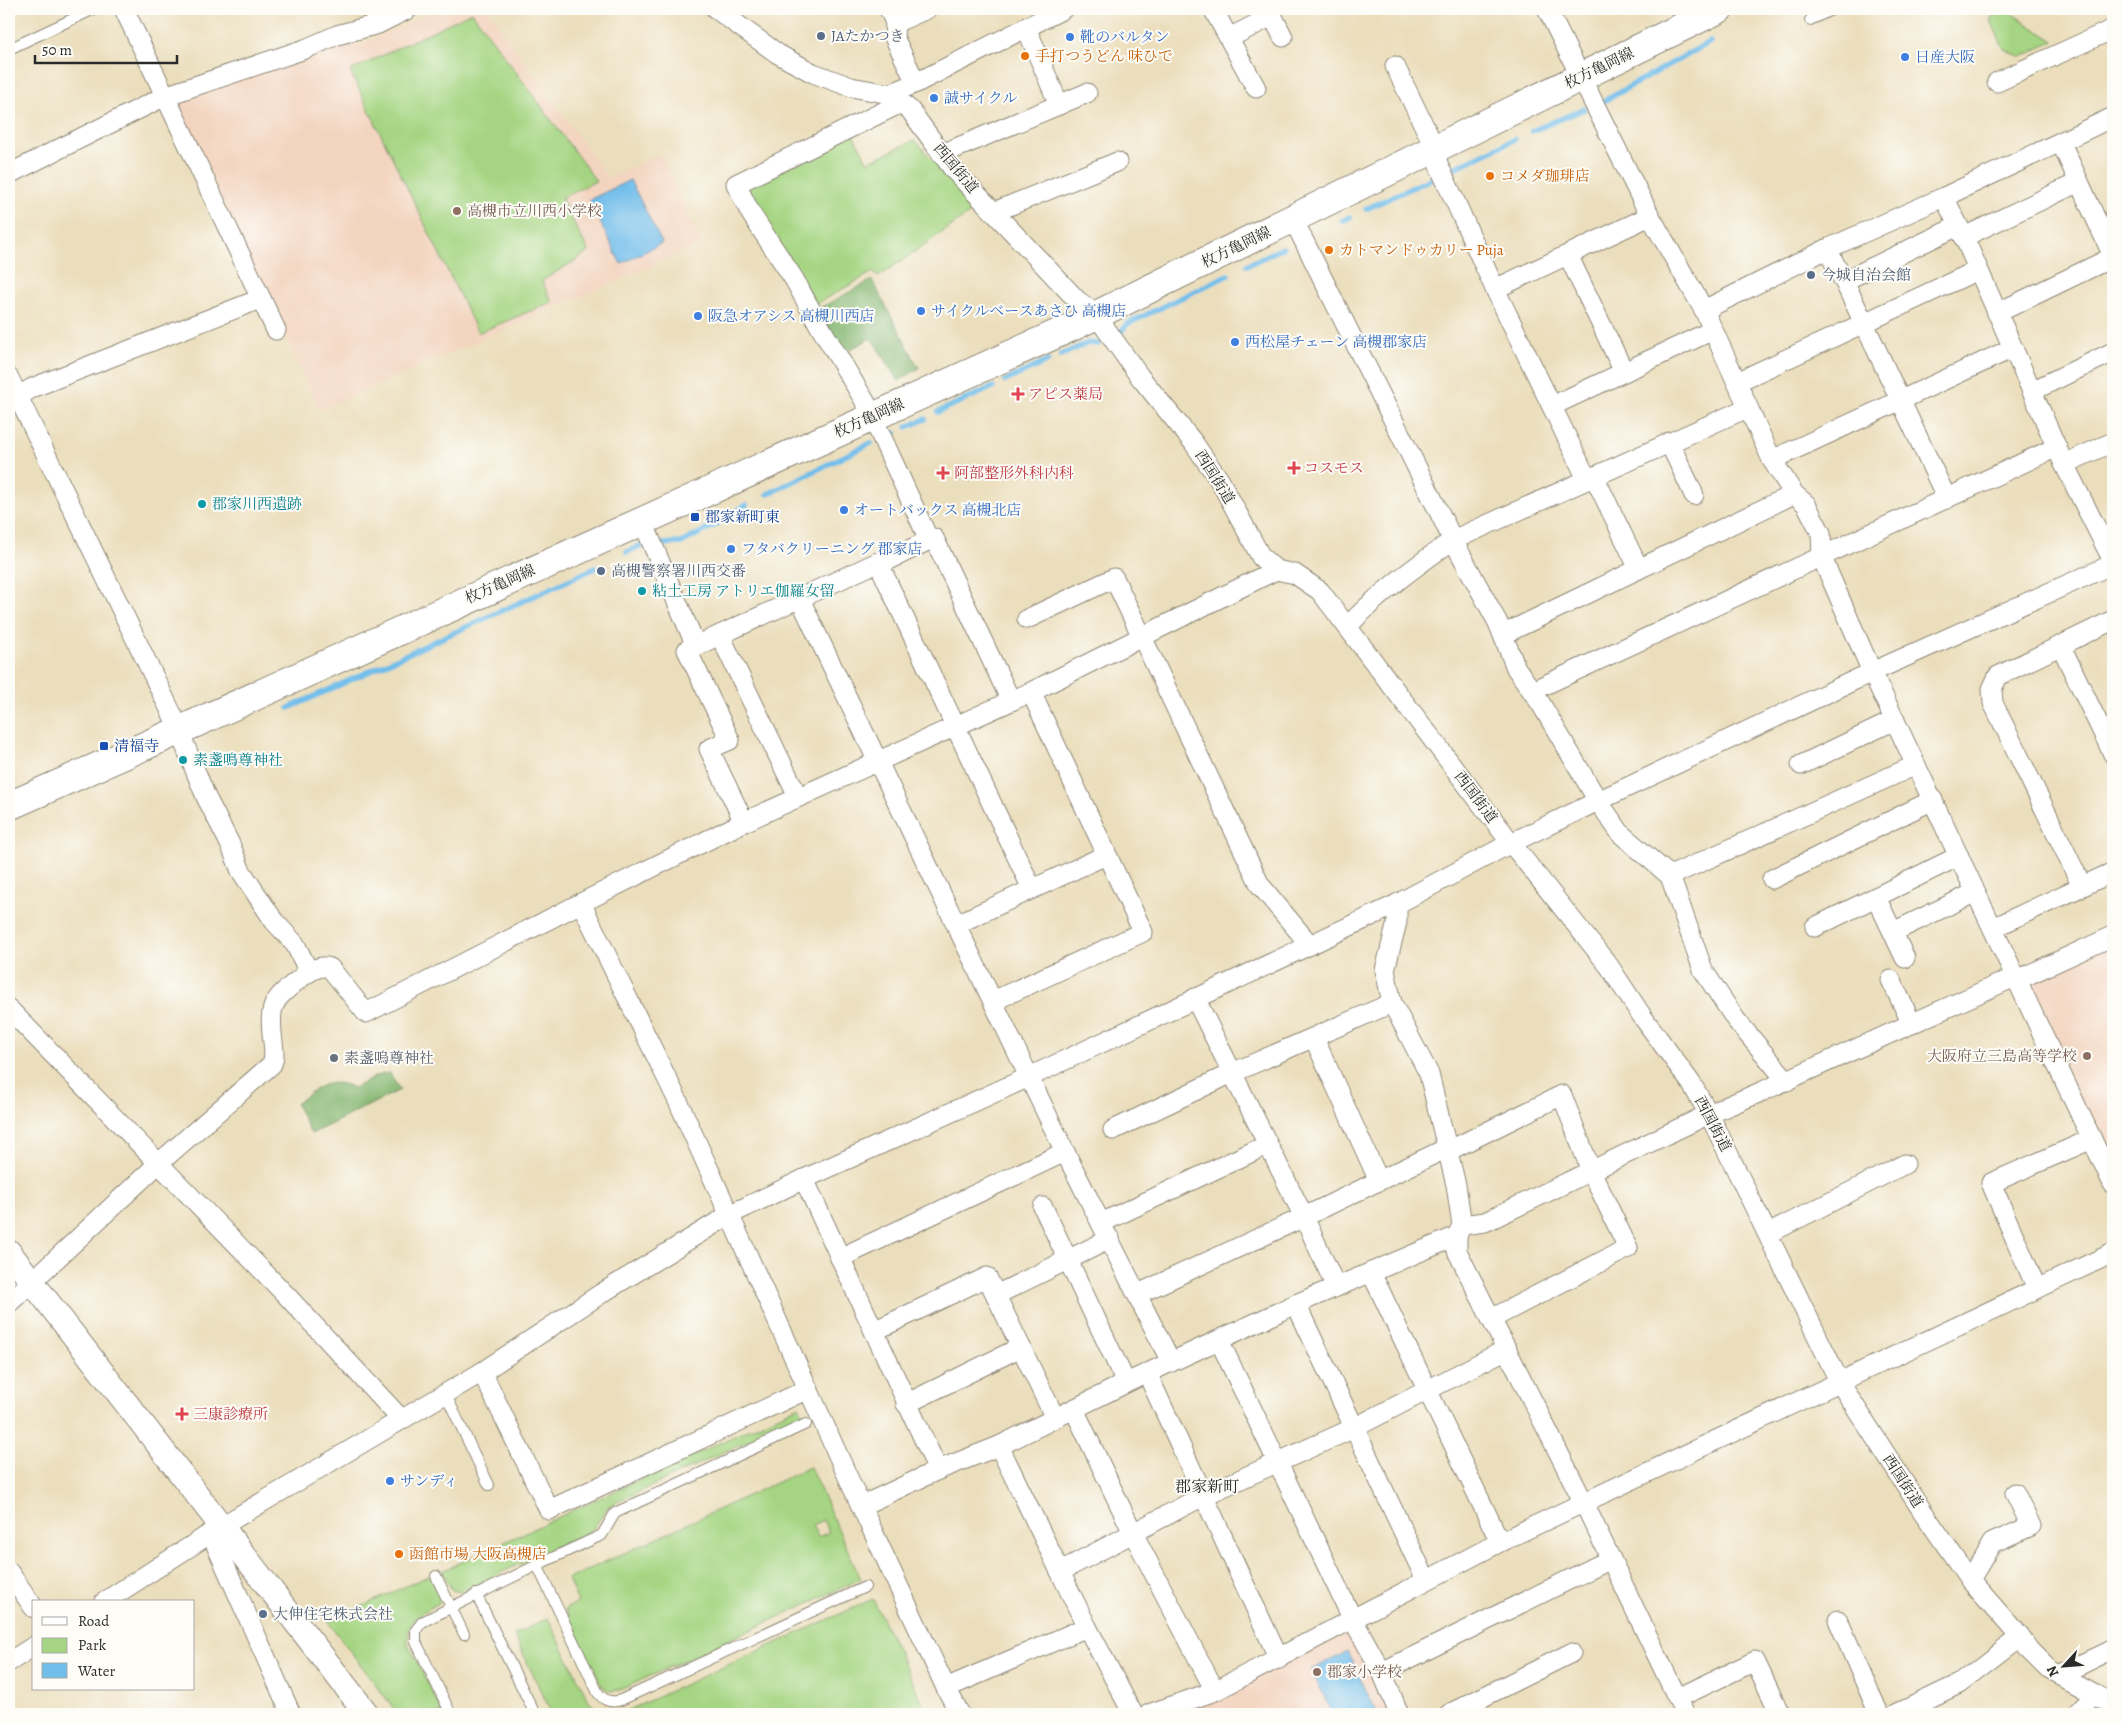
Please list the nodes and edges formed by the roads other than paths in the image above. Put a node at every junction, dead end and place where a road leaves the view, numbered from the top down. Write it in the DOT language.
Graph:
graph roads {
  1 [pos="94,9"];
  2 [pos="124,9"];
  3 [pos="408,9"];
  4 [pos="716,9"];
  5 [pos="927,9"];
  6 [pos="1062,9"];
  7 [pos="1213,9"];
  8 [pos="1547,9"];
  9 [pos="1719,9"];
  10 [pos="1834,9"];
  11 [pos="1270,12"];
  12 [pos="892,16"];
  13 [pos="1810,20"];
  14 [pos="1026,27"];
  15 [pos="2111,30"];
  16 [pos="1284,37"];
  17 [pos="1229,38"];
  18 [pos="9,49"];
  19 [pos="1395,66"];
  20 [pos="1580,77"];
  21 [pos="1997,82"];
  22 [pos="916,83"];
  23 [pos="1256,88"];
  24 [pos="1087,93"];
  25 [pos="165,96"];
  26 [pos="896,99"];
  27 [pos="1059,105"];
  28 [pos="2113,117"];
  29 [pos="2061,143"];
  30 [pos="1433,149"];
  31 [pos="942,154"];
  32 [pos="1117,162"];
  33 [pos="9,174"];
  34 [pos="2079,182"];
  35 [pos="1944,197"];
  36 [pos="994,212"];
  37 [pos="1650,216"];
  38 [pos="1293,219"];
  39 [pos="1961,232"];
  40 [pos="1827,249"];
  41 [pos="1568,256"];
  42 [pos="2113,256"];
  43 [pos="1978,270"];
  44 [pos="1844,282"];
  45 [pos="1495,289"];
  46 [pos="260,298"];
  47 [pos="1704,310"];
  48 [pos="1997,313"];
  49 [pos="1096,315"];
  50 [pos="1864,323"];
  51 [pos="276,330"];
  52 [pos="1713,330"];
  53 [pos="2013,348"];
  54 [pos="2113,352"];
  55 [pos="1624,372"];
  56 [pos="9,378"];
  57 [pos="1736,382"];
  58 [pos="2032,391"];
  59 [pos="1901,401"];
  60 [pos="16,402"];
  61 [pos="1552,406"];
  62 [pos="1747,408"];
  63 [pos="872,416"];
  64 [pos="1669,442"];
  65 [pos="2113,442"];
  66 [pos="2060,456"];
  67 [pos="1772,460"];
  68 [pos="1590,477"];
  69 [pos="1794,494"];
  70 [pos="1694,495"];
  71 [pos="1947,499"];
  72 [pos="642,520"];
  73 [pos="929,540"];
  74 [pos="1453,540"];
  75 [pos="1822,558"];
  76 [pos="2113,562"];
  77 [pos="879,565"];
  78 [pos="1640,569"];
  79 [pos="1276,570"];
  80 [pos="799,597"];
  81 [pos="1027,619"];
  82 [pos="2113,620"];
  83 [pos="1348,626"];
  84 [pos="1504,634"];
  85 [pos="720,635"];
  86 [pos="1142,637"];
  87 [pos="696,646"];
  88 [pos="2061,646"];
  89 [pos="1872,672"];
  90 [pos="1031,692"];
  91 [pos="1532,692"];
  92 [pos="1011,701"];
  93 [pos="1895,720"];
  94 [pos="955,726"];
  95 [pos="179,730"];
  96 [pos="2113,754"];
  97 [pos="877,763"];
  98 [pos="1801,765"];
  99 [pos="1916,765"];
  100 [pos="798,797"];
  101 [pos="1933,800"];
  102 [pos="1598,801"];
  103 [pos="9,806"];
  104 [pos="744,822"];
  105 [pos="1511,843"];
  106 [pos="1106,855"];
  107 [pos="1959,856"];
  108 [pos="2113,872"];
  109 [pos="1670,876"];
  110 [pos="1772,879"];
  111 [pos="2082,886"];
  112 [pos="1032,889"];
  113 [pos="1976,892"];
  114 [pos="1876,897"];
  115 [pos="581,903"];
  116 [pos="1397,904"];
  117 [pos="956,924"];
  118 [pos="1815,927"];
  119 [pos="1993,928"];
  120 [pos="1893,932"];
  121 [pos="2113,936"];
  122 [pos="1310,945"];
  123 [pos="1905,958"];
  124 [pos="309,972"];
  125 [pos="1891,980"];
  126 [pos="2016,980"];
  127 [pos="1195,998"];
  128 [pos="993,1001"];
  129 [pos="1392,1003"];
  130 [pos="9,1009"];
  131 [pos="1912,1024"];
  132 [pos="1314,1038"];
  133 [pos="1232,1073"];
  134 [pos="1029,1077"];
  135 [pos="1787,1081"];
  136 [pos="1709,1114"];
  137 [pos="1113,1130"];
  138 [pos="2092,1139"];
  139 [pos="1267,1145"];
  140 [pos="1447,1149"];
  141 [pos="1065,1152"];
  142 [pos="159,1163"];
  143 [pos="1905,1164"];
  144 [pos="1591,1171"];
  145 [pos="804,1178"];
  146 [pos="1379,1181"];
  147 [pos="2113,1184"];
  148 [pos="1043,1207"];
  149 [pos="729,1215"];
  150 [pos="1304,1217"];
  151 [pos="1459,1230"];
  152 [pos="1106,1231"];
  153 [pos="1768,1234"];
  154 [pos="9,1252"];
  155 [pos="2113,1253"];
  156 [pos="840,1258"];
  157 [pos="1066,1259"];
  158 [pos="1371,1272"];
  159 [pos="32,1282"];
  160 [pos="1336,1287"];
  161 [pos="2036,1289"];
  162 [pos="1138,1294"];
  163 [pos="996,1295"];
  164 [pos="9,1303"];
  165 [pos="1296,1304"];
  166 [pos="1491,1319"];
  167 [pos="874,1330"];
  168 [pos="1219,1340"];
  169 [pos="1021,1346"];
  170 [pos="1507,1349"];
  171 [pos="1171,1362"];
  172 [pos="482,1372"];
  173 [pos="1148,1373"];
  174 [pos="1126,1383"];
  175 [pos="1840,1383"];
  176 [pos="808,1389"];
  177 [pos="1427,1390"];
  178 [pos="445,1393"];
  179 [pos="906,1404"];
  180 [pos="1074,1409"];
  181 [pos="1055,1418"];
  182 [pos="401,1420"];
  183 [pos="806,1424"];
  184 [pos="1354,1428"];
  185 [pos="999,1446"];
  186 [pos="1277,1461"];
  187 [pos="938,1470"];
  188 [pos="489,1485"];
  189 [pos="2015,1493"];
  190 [pos="1203,1496"];
  191 [pos="1584,1503"];
  192 [pos="860,1506"];
  193 [pos="217,1530"];
  194 [pos="1133,1533"];
  195 [pos="1500,1542"];
  196 [pos="1611,1559"];
  197 [pos="537,1565"];
  198 [pos="1061,1571"];
  199 [pos="9,1572"];
  200 [pos="436,1576"];
  201 [pos="1426,1580"];
  202 [pos="1970,1580"];
  203 [pos="865,1587"];
  204 [pos="476,1594"];
  205 [pos="107,1600"];
  206 [pos="32,1605"];
  207 [pos="451,1607"];
  208 [pos="1352,1618"];
  209 [pos="1838,1620"];
  210 [pos="1087,1627"];
  211 [pos="464,1634"];
  212 [pos="2020,1637"];
  213 [pos="32,1647"];
  214 [pos="2113,1649"];
  215 [pos="1571,1653"];
  216 [pos="1279,1659"];
  217 [pos="9,1662"];
  218 [pos="1382,1672"];
  219 [pos="2059,1675"];
  220 [pos="946,1688"];
  221 [pos="1215,1691"];
  222 [pos="2094,1694"];
  223 [pos="2113,1704"];
  224 [pos="1681,1706"];
  225 [pos="291,1714"];
  226 [pos="367,1714"];
  227 [pos="451,1714"];
  228 [pos="535,1714"];
  229 [pos="960,1714"];
  230 [pos="1133,1714"];
  231 [pos="1149,1714"];
  232 [pos="1399,1714"];
  233 [pos="1449,1714"];
  234 [pos="1780,1714"];
  235 [pos="1879,1714"];
  236 [pos="1896,1714"];
  237 [pos="2075,1714"];
  1 -- 18 [label="lane"];
  2 -- 25 [label="street"];
  3 -- 25 [label="street"];
  4 -- 26 [label="street"];
  5 -- 12 [label="street"];
  6 -- 14 [label="street"];
  7 -- 17 [label="street"];
  8 -- 20 [label="street"];
  9 -- 20 [label="main road, 枚方亀岡線"];
  10 -- 13 [label="lane"];
  11 -- 16 [label="street"];
  11 -- 17 [label="street"];
  12 -- 22 [label="street"];
  14 -- 22 [label="street"];
  14 -- 27 [label="street"];
  15 -- 21 [label="street"];
  17 -- 23 [label="street"];
  19 -- 30 [label="street"];
  20 -- 30 [label="main road, 枚方亀岡線"];
  20 -- 37 [label="street"];
  22 -- 26 [label="street"];
  24 -- 27 [label="street"];
  25 -- 33 [label="street"];
  25 -- 46 [label="street"];
  26 -- 31 [label="street, 西国街道"];
  26 -- 63 [label="street"];
  27 -- 31 [label="street"];
  28 -- 29 [label="street"];
  29 -- 34 [label="street"];
  29 -- 35 [label="street"];
  30 -- 38 [label="main road, 枚方亀岡線"];
  30 -- 45 [label="street"];
  31 -- 36 [label="street, 西国街道"];
  32 -- 36 [label="street"];
  34 -- 39 [label="street"];
  34 -- 42 [label="street"];
  35 -- 39 [label="street"];
  35 -- 40 [label="street"];
  36 -- 49 [label="street, 西国街道"];
  37 -- 41 [label="street"];
  37 -- 47 [label="street"];
  38 -- 49 [label="main road, 枚方亀岡線"];
  38 -- 74 [label="street"];
  39 -- 43 [label="street"];
  39 -- 44 [label="street"];
  40 -- 44 [label="street"];
  40 -- 47 [label="street"];
  41 -- 45 [label="street"];
  41 -- 55 [label="street"];
  42 -- 48 [label="street"];
  43 -- 48 [label="street"];
  43 -- 50 [label="street"];
  44 -- 50 [label="street"];
  45 -- 61 [label="street"];
  46 -- 51 [label="street"];
  46 -- 60 [label="street"];
  47 -- 52 [label="street"];
  48 -- 53 [label="street"];
  49 -- 63 [label="main road, 枚方亀岡線"];
  49 -- 79 [label="street, 西国街道"];
  50 -- 57 [label="street"];
  50 -- 59 [label="street"];
  52 -- 55 [label="street"];
  52 -- 57 [label="street"];
  53 -- 58 [label="street"];
  53 -- 59 [label="street"];
  54 -- 58 [label="street"];
  55 -- 61 [label="street"];
  56 -- 60 [label="street"];
  57 -- 62 [label="street"];
  58 -- 66 [label="street"];
  59 -- 67 [label="street"];
  59 -- 71 [label="street"];
  60 -- 95 [label="street"];
  61 -- 68 [label="street"];
  62 -- 64 [label="street"];
  62 -- 67 [label="street"];
  63 -- 72 [label="main road, 枚方亀岡線"];
  63 -- 73 [label="street"];
  64 -- 68 [label="street"];
  64 -- 70 [label="street"];
  65 -- 66 [label="street"];
  66 -- 71 [label="street"];
  66 -- 76 [label="street"];
  67 -- 69 [label="street"];
  68 -- 74 [label="street"];
  68 -- 78 [label="street"];
  69 -- 75 [label="street"];
  69 -- 78 [label="street"];
  71 -- 75 [label="street"];
  72 -- 87 [label="street"];
  72 -- 95 [label="main road, 枚方亀岡線"];
  73 -- 77 [label="street"];
  73 -- 92 [label="street"];
  74 -- 83 [label="street"];
  74 -- 84 [label="street"];
  75 -- 89 [label="street"];
  75 -- 91 [label="street"];
  76 -- 89 [label="street"];
  77 -- 80 [label="street"];
  77 -- 94 [label="street"];
  78 -- 84 [label="street"];
  79 -- 83 [label="street, 西国街道"];
  79 -- 86 [label="street"];
  80 -- 85 [label="street"];
  80 -- 97 [label="street"];
  81 -- 86 [label="street"];
  82 -- 88 [label="street"];
  83 -- 105 [label="street, 西国街道"];
  84 -- 91 [label="street"];
  85 -- 87 [label="street"];
  85 -- 100 [label="street"];
  86 -- 90 [label="street"];
  86 -- 122 [label="street"];
  87 -- 104 [label="street"];
  88 -- 96 [label="street"];
  88 -- 111 [label="street"];
  89 -- 93 [label="street"];
  89 -- 102 [label="street"];
  90 -- 92 [label="street"];
  90 -- 106 [label="street"];
  91 -- 102 [label="street"];
  92 -- 94 [label="street"];
  93 -- 98 [label="street"];
  93 -- 99 [label="street"];
  94 -- 97 [label="street"];
  94 -- 112 [label="street"];
  95 -- 103 [label="main road, 枚方亀岡線"];
  95 -- 124 [label="street"];
  97 -- 100 [label="street"];
  97 -- 117 [label="street"];
  99 -- 101 [label="street"];
  99 -- 109 [label="street"];
  100 -- 104 [label="street"];
  101 -- 107 [label="street"];
  101 -- 110 [label="street"];
  102 -- 105 [label="street"];
  102 -- 109 [label="street"];
  104 -- 115 [label="street"];
  105 -- 116 [label="street"];
  105 -- 136 [label="street, 西国街道"];
  106 -- 112 [label="street"];
  106 -- 128 [label="street"];
  107 -- 113 [label="street"];
  107 -- 114 [label="street"];
  108 -- 111 [label="street"];
  109 -- 135 [label="street"];
  111 -- 119 [label="street"];
  112 -- 117 [label="street"];
  113 -- 119 [label="street"];
  113 -- 120 [label="street"];
  114 -- 118 [label="street"];
  114 -- 120 [label="street"];
  115 -- 124 [label="street"];
  115 -- 149 [label="street"];
  116 -- 122 [label="street"];
  116 -- 129 [label="street"];
  117 -- 128 [label="street"];
  119 -- 126 [label="street"];
  120 -- 123 [label="street"];
  121 -- 126 [label="street"];
  122 -- 127 [label="street"];
  124 -- 142 [label="street"];
  125 -- 131 [label="street"];
  126 -- 131 [label="street"];
  126 -- 138 [label="street"];
  127 -- 133 [label="street"];
  127 -- 134 [label="street"];
  128 -- 134 [label="street"];
  129 -- 132 [label="street"];
  129 -- 140 [label="street"];
  130 -- 142 [label="street"];
  131 -- 135 [label="street"];
  132 -- 133 [label="street"];
  132 -- 146 [label="street"];
  133 -- 137 [label="street"];
  133 -- 139 [label="street"];
  134 -- 141 [label="street"];
  134 -- 145 [label="street"];
  135 -- 136 [label="street"];
  136 -- 144 [label="street"];
  136 -- 153 [label="street, 西国街道"];
  138 -- 147 [label="street"];
  138 -- 161 [label="street"];
  139 -- 150 [label="street"];
  139 -- 152 [label="street"];
  140 -- 144 [label="street"];
  140 -- 146 [label="street"];
  140 -- 151 [label="street"];
  141 -- 152 [label="street"];
  141 -- 156 [label="street"];
  142 -- 159 [label="street"];
  142 -- 182 [label="street"];
  143 -- 153 [label="street"];
  144 -- 151 [label="street"];
  144 -- 166 [label="street"];
  145 -- 149 [label="street"];
  145 -- 156 [label="street"];
  146 -- 150 [label="street"];
  148 -- 157 [label="street"];
  149 -- 172 [label="street"];
  149 -- 176 [label="street"];
  150 -- 160 [label="street"];
  150 -- 162 [label="street"];
  151 -- 158 [label="street"];
  151 -- 166 [label="street"];
  152 -- 157 [label="street"];
  152 -- 162 [label="street"];
  153 -- 175 [label="street, 西国街道"];
  154 -- 159 [label="street"];
  155 -- 161 [label="street"];
  156 -- 167 [label="street"];
  157 -- 163 [label="street"];
  157 -- 174 [label="street"];
  158 -- 160 [label="street"];
  158 -- 177 [label="street"];
  159 -- 164 [label="street"];
  159 -- 193 [label="street"];
  160 -- 165 [label="street"];
  161 -- 175 [label="street"];
  162 -- 171 [label="street"];
  163 -- 167 [label="street"];
  163 -- 169 [label="street"];
  165 -- 168 [label="street"];
  165 -- 184 [label="street"];
  166 -- 170 [label="street"];
  167 -- 179 [label="street"];
  168 -- 171 [label="street"];
  168 -- 186 [label="street"];
  169 -- 179 [label="street"];
  169 -- 181 [label="street"];
  170 -- 177 [label="street"];
  170 -- 191 [label="street"];
  171 -- 173 [label="street"];
  172 -- 176 [label="street"];
  172 -- 178 [label="street"];
  173 -- 174 [label="street"];
  173 -- 190 [label="street"];
  174 -- 180 [label="street"];
  175 -- 191 [label="street"];
  175 -- 202 [label="street, 西国街道"];
  176 -- 192 [label="street"];
  177 -- 184 [label="street"];
  177 -- 195 [label="street"];
  178 -- 182 [label="street"];
  178 -- 188 [label="lane"];
  179 -- 187 [label="street"];
  180 -- 181 [label="street"];
  180 -- 194 [label="street"];
  181 -- 185 [label="street"];
  182 -- 193 [label="street"];
  183 -- 197 [label="lane"];
  184 -- 186 [label="street"];
  184 -- 201 [label="street"];
  185 -- 187 [label="street"];
  185 -- 198 [label="street"];
  186 -- 190 [label="street"];
  186 -- 208 [label="street"];
  187 -- 192 [label="street"];
  189 -- 202 [label="street"];
  190 -- 194 [label="street"];
  190 -- 216 [label="street"];
  191 -- 195 [label="street"];
  191 -- 196 [label="street"];
  192 -- 220 [label="street"];
  193 -- 205 [label="street"];
  193 -- 225 [label="street"];
  193 -- 226 [label="street"];
  194 -- 198 [label="street"];
  194 -- 221 [label="street"];
  195 -- 201 [label="street"];
  196 -- 218 [label="street"];
  196 -- 224 [label="street"];
  197 -- 203 [label="lane"];
  197 -- 204 [label="lane"];
  198 -- 210 [label="street"];
  199 -- 206 [label="street"];
  200 -- 207 [label="lane"];
  201 -- 208 [label="street"];
  202 -- 212 [label="street, 西国街道"];
  204 -- 207 [label="lane"];
  204 -- 228 [label="lane"];
  207 -- 211 [label="lane"];
  207 -- 227 [label="lane"];
  208 -- 216 [label="street"];
  208 -- 218 [label="street"];
  209 -- 235 [label="street"];
  210 -- 220 [label="street"];
  210 -- 230 [label="street"];
  212 -- 219 [label="street, 西国街道"];
  212 -- 236 [label="street"];
  213 -- 217 [label="street"];
  214 -- 219 [label="street"];
  215 -- 233 [label="street"];
  216 -- 221 [label="street"];
  218 -- 232 [label="street"];
  219 -- 222 [label="street, 西国街道"];
  220 -- 229 [label="street"];
  221 -- 231 [label="street"];
  222 -- 223 [label="street, 西国街道"];
  222 -- 237 [label="street"];
  224 -- 234 [label="street"];
}
